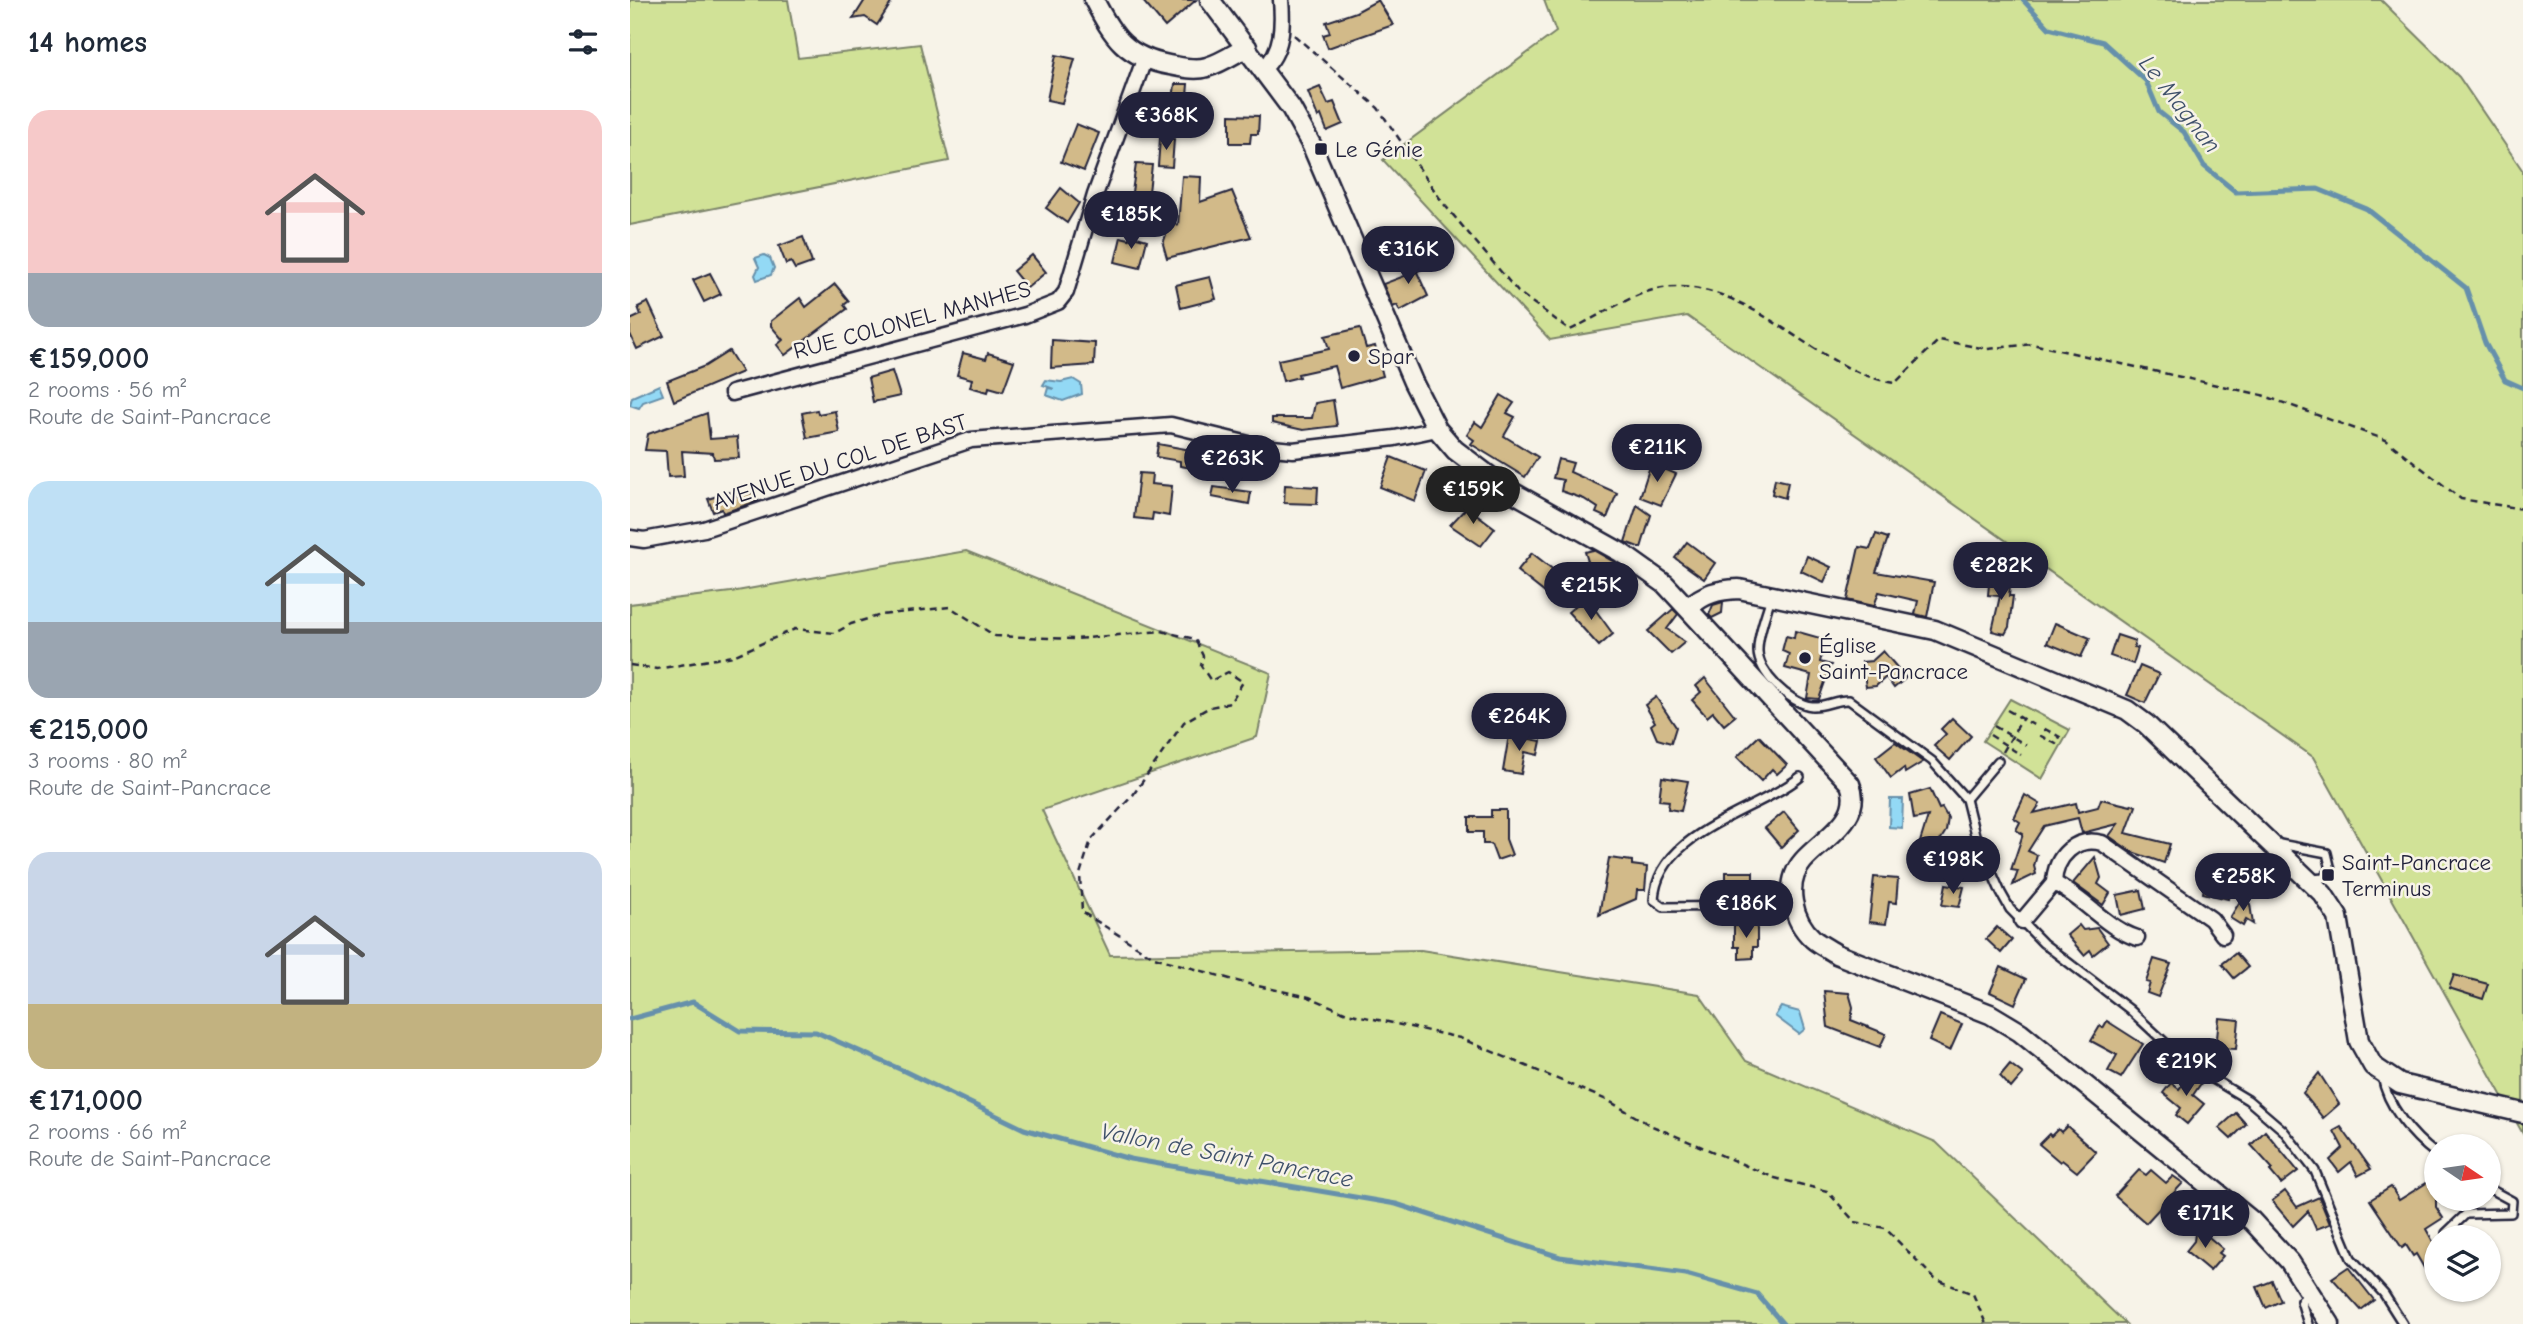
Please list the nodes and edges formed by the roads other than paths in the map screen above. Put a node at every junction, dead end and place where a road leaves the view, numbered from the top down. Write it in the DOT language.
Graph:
graph roads {
  1 [pos="1094,0"];
  2 [pos="1210,0"];
  3 [pos="1281,0"];
  4 [pos="1247,47"];
  5 [pos="1144,60"];
  6 [pos="1263,69"];
  7 [pos="732,393"];
  8 [pos="1437,429"];
  9 [pos="630,538"];
  10 [pos="1771,596"];
  11 [pos="1689,607"];
  12 [pos="1998,761"];
  13 [pos="1800,777"];
  14 [pos="1966,799"];
  15 [pos="2267,841"];
  16 [pos="2307,878"];
  17 [pos="2054,883"];
  18 [pos="1792,901"];
  19 [pos="2022,921"];
  20 [pos="2223,935"];
  21 [pos="2137,938"];
  22 [pos="2381,1072"];
  23 [pos="2523,1113"];
  24 [pos="2424,1144"];
  25 [pos="2501,1195"];
  26 [pos="2454,1225"];
  27 [pos="2310,1293"];
  28 [pos="2308,1324"];
  29 [pos="2330,1324"];
  30 [pos="2403,1324"];
  1 -- 5 [label="street"];
  2 -- 4 [label="street"];
  3 -- 6 [label="street"];
  4 -- 5 [label="street"];
  4 -- 6 [label="street"];
  5 -- 7 [label="street, RUE COLONEL MANHES"];
  6 -- 8 [label="street"];
  8 -- 9 [label="street, AVENUE DU COL DE BAST"];
  8 -- 11 [label="street"];
  10 -- 11 [label="street"];
  10 -- 14 [label="lane"];
  10 -- 15 [label="street"];
  11 -- 18 [label="street"];
  12 -- 14 [label="lane"];
  13 -- 18 [label="lane"];
  14 -- 19 [label="lane"];
  15 -- 16 [label="street"];
  15 -- 16 [label="lane"];
  16 -- 22 [label="street"];
  17 -- 19 [label="street"];
  17 -- 20 [label="street"];
  17 -- 21 [label="street"];
  18 -- 27 [label="street"];
  19 -- 30 [label="lane"];
  22 -- 23 [label="street"];
  22 -- 24 [label="lane"];
  25 -- 26 [label="lane"];
  27 -- 28 [label="lane"];
  27 -- 29 [label="street"];
}
